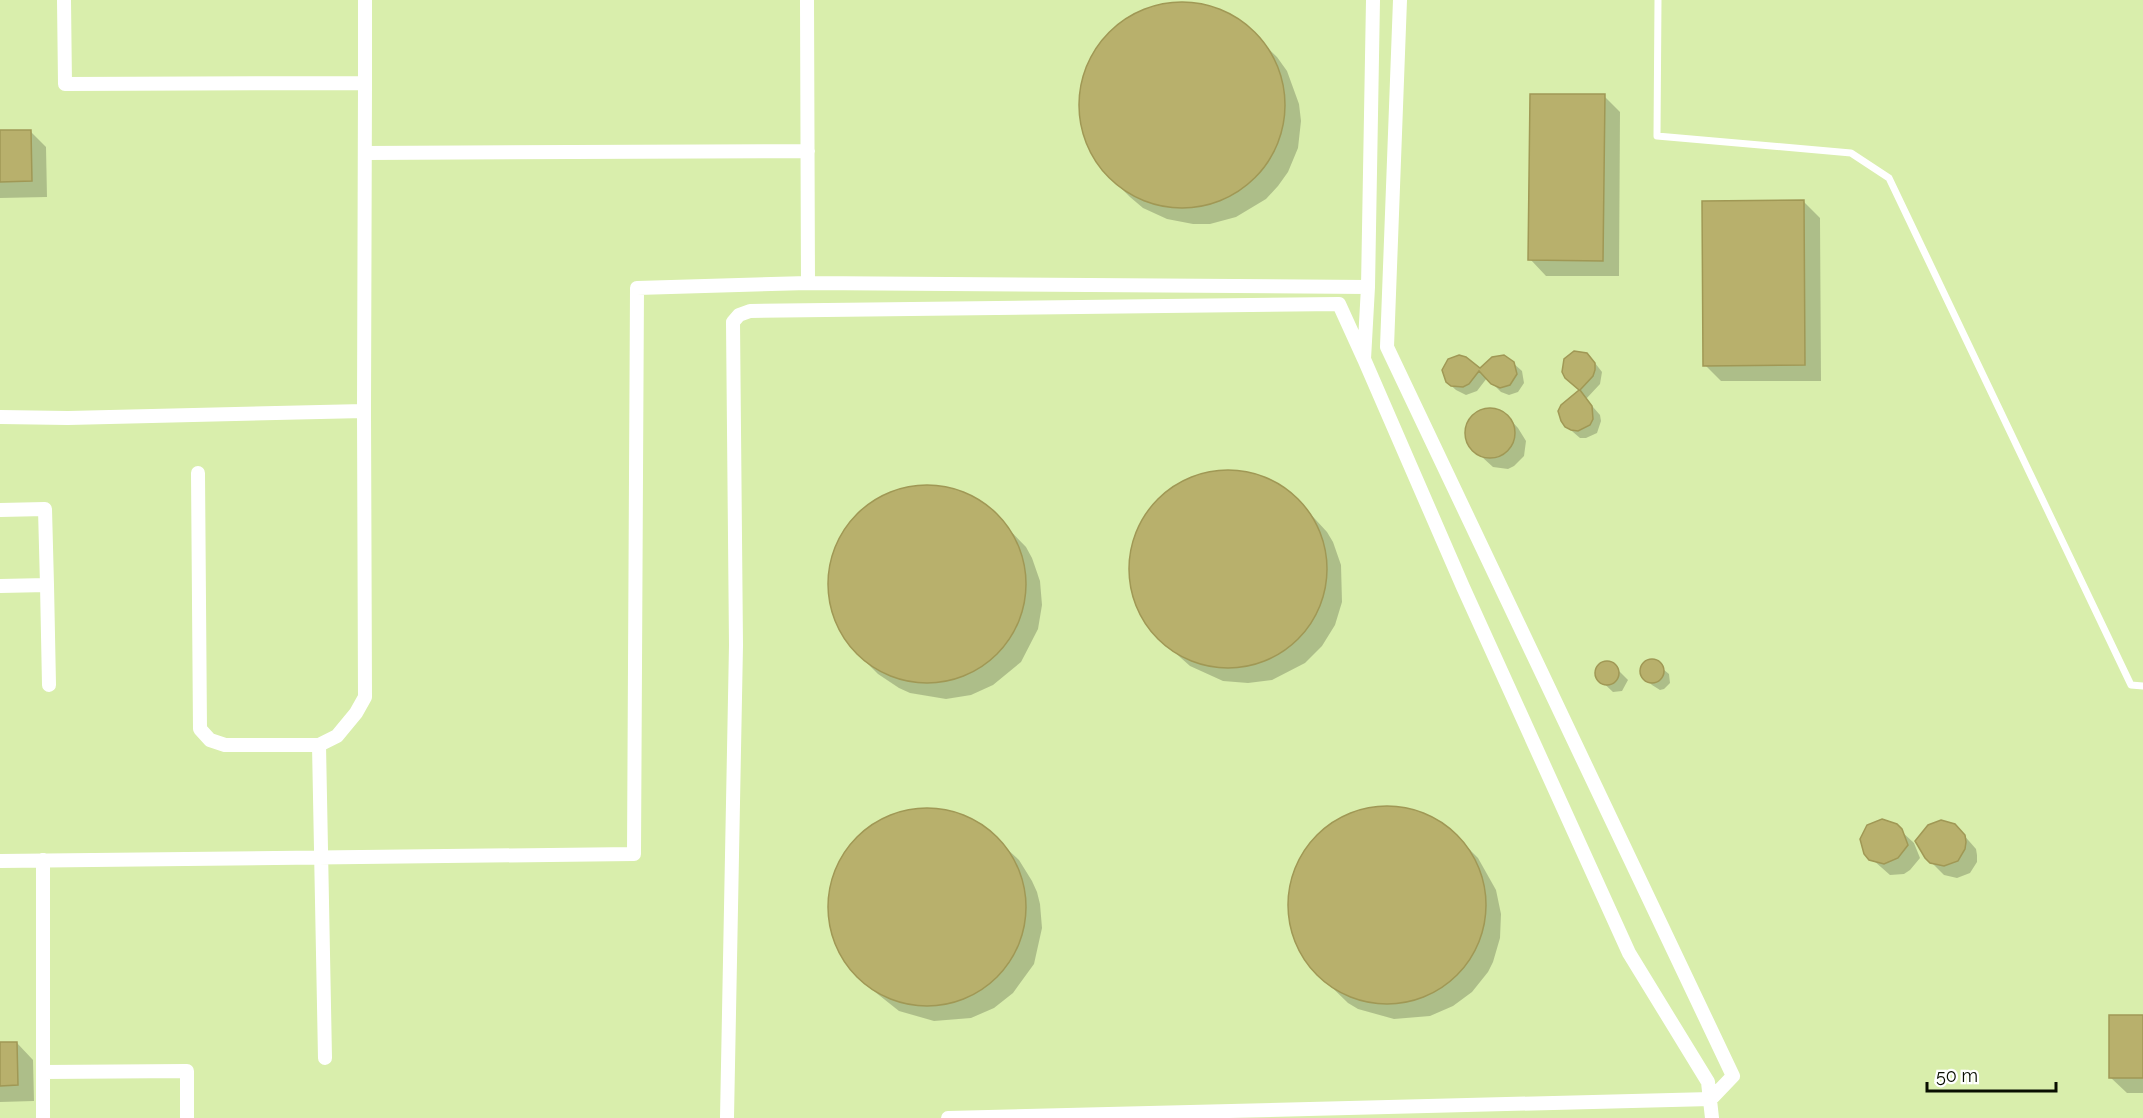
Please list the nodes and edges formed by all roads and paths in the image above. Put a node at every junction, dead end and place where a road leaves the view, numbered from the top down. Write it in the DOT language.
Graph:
graph roads {
  1 [pos="64,0"];
  2 [pos="364,0"];
  3 [pos="807,0"];
  4 [pos="1373,0"];
  5 [pos="1400,0"];
  6 [pos="1658,0"];
  7 [pos="365,83"];
  8 [pos="808,151"];
  9 [pos="365,153"];
  10 [pos="808,283"];
  11 [pos="1368,287"];
  12 [pos="1364,359"];
  13 [pos="364,411"];
  14 [pos="0,417"];
  15 [pos="198,473"];
  16 [pos="0,510"];
  17 [pos="47,585"];
  18 [pos="0,586"];
  19 [pos="49,685"];
  20 [pos="2143,686"];
  21 [pos="319,745"];
  22 [pos="322,858"];
  23 [pos="44,860"];
  24 [pos="0,861"];
  25 [pos="325,1058"];
  26 [pos="42,1072"];
  27 [pos="1711,1098"];
  28 [pos="43,1118"];
  29 [pos="187,1118"];
  30 [pos="727,1118"];
  31 [pos="948,1118"];
  32 [pos="1712,1118"];
  1 -- 7 [label="street"];
  2 -- 7 [label="street"];
  3 -- 8 [label="street"];
  4 -- 11 [label="street"];
  5 -- 27 [label="street"];
  6 -- 20 [label="lane"];
  7 -- 9 [label="street"];
  8 -- 9 [label="street"];
  8 -- 10 [label="street"];
  9 -- 13 [label="street"];
  10 -- 11 [label="street"];
  10 -- 22 [label="street"];
  11 -- 12 [label="street"];
  12 -- 27 [label="street"];
  12 -- 30 [label="street"];
  13 -- 14 [label="street"];
  13 -- 21 [label="street"];
  15 -- 21 [label="street"];
  16 -- 17 [label="street"];
  17 -- 18 [label="street"];
  17 -- 19 [label="street"];
  21 -- 22 [label="street"];
  22 -- 23 [label="street"];
  22 -- 25 [label="street"];
  23 -- 24 [label="street"];
  23 -- 26 [label="street"];
  26 -- 28 [label="street"];
  26 -- 29 [label="street"];
  27 -- 31 [label="street"];
  27 -- 32 [label="street"];
}
